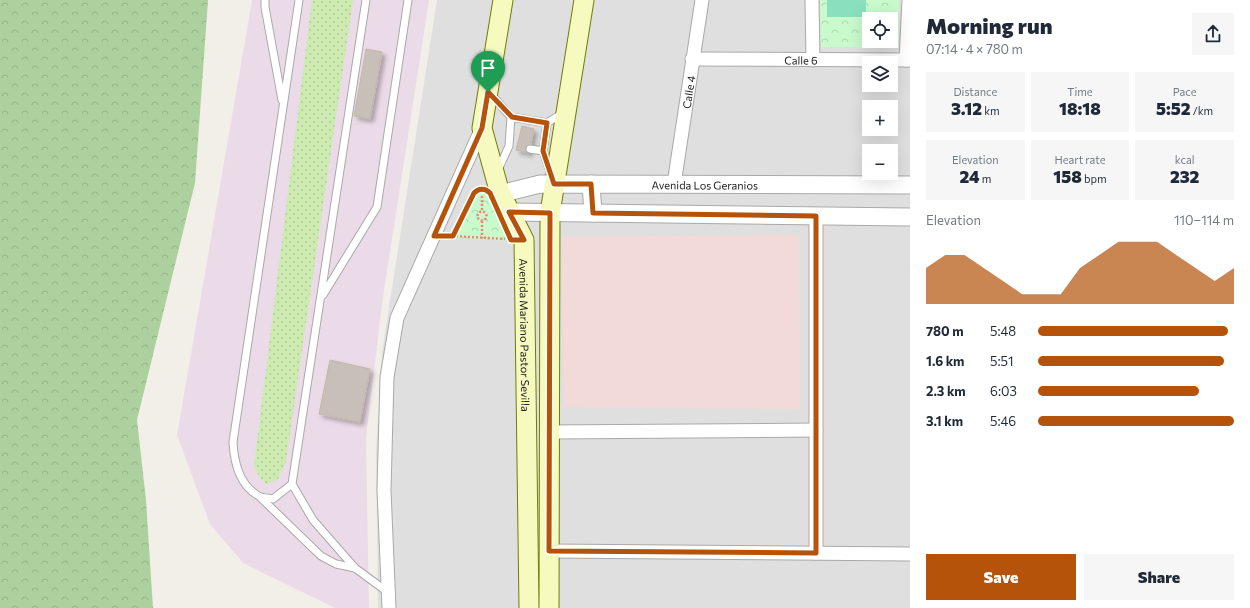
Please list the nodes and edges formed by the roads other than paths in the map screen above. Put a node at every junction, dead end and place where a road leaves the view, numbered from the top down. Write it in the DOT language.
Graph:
graph roads {
  1 [pos="265,0"];
  2 [pos="299,0"];
  3 [pos="366,0"];
  4 [pos="408,0"];
  5 [pos="503,0"];
  6 [pos="584,0"];
  7 [pos="702,0"];
  8 [pos="812,0"];
  9 [pos="909,0"];
  10 [pos="692,59"];
  11 [pos="813,60"];
  12 [pos="908,60"];
  13 [pos="488,92"];
  14 [pos="283,106"];
  15 [pos="566,111"];
  16 [pos="512,117"];
  17 [pos="547,123"];
  18 [pos="482,128"];
  19 [pos="509,146"];
  20 [pos="517,147"];
  21 [pos="530,149"];
  22 [pos="543,151"];
  23 [pos="554,184"];
  24 [pos="591,184"];
  25 [pos="674,184"];
  26 [pos="910,185"];
  27 [pos="491,187"];
  28 [pos="509,212"];
  29 [pos="550,213"];
  30 [pos="593,213"];
  31 [pos="816,216"];
  32 [pos="910,217"];
  33 [pos="320,298"];
  34 [pos="816,430"];
  35 [pos="549,432"];
  36 [pos="292,484"];
  37 [pos="260,496"];
  38 [pos="549,551"];
  39 [pos="816,553"];
  40 [pos="910,554"];
  41 [pos="355,568"];
  42 [pos="388,593"];
  43 [pos="389,608"];
  44 [pos="529,608"];
  45 [pos="549,608"];
  1 -- 14 [label="lane"];
  2 -- 14 [label="lane"];
  3 -- 33 [label="lane"];
  4 -- 33 [label="lane"];
  5 -- 13 [label="main road, Avenida Mariano Pastor Sevilla"];
  6 -- 15 [label="main road, Avenida Mariano Pastor Sevilla"];
  7 -- 10 [label="street, Calle 4"];
  8 -- 11 [label="street"];
  9 -- 12 [label="street"];
  10 -- 11 [label="street, Calle 6"];
  10 -- 25 [label="street, Calle 4"];
  11 -- 12 [label="street, Calle 6"];
  13 -- 16 [label="lane"];
  13 -- 18 [label="main road, Avenida Mariano Pastor Sevilla"];
  14 -- 37 [label="lane"];
  15 -- 17 [label="lane"];
  15 -- 23 [label="main road, Avenida Mariano Pastor Sevilla"];
  16 -- 17 [label="lane"];
  16 -- 19 [label="lane"];
  17 -- 22 [label="lane"];
  18 -- 27 [label="main road, Avenida Mariano Pastor Sevilla"];
  18 -- 42 [label="street"];
  19 -- 20 [label="lane"];
  19 -- 27 [label="lane"];
  21 -- 22 [label="lane"];
  22 -- 23 [label="lane"];
  23 -- 24 [label="street, Avenida Los Geranios"];
  23 -- 27 [label="street, Avenida Los Geranios"];
  23 -- 29 [label="main road, Avenida Mariano Pastor Sevilla"];
  24 -- 25 [label="street, Avenida Los Geranios"];
  24 -- 30 [label="street"];
  25 -- 26 [label="street, Avenida Los Geranios"];
  27 -- 28 [label="main road, Avenida Mariano Pastor Sevilla"];
  28 -- 29 [label="street"];
  28 -- 44 [label="main road, Avenida Mariano Pastor Sevilla"];
  29 -- 30 [label="street"];
  29 -- 35 [label="main road, Avenida Mariano Pastor Sevilla"];
  30 -- 31 [label="street"];
  31 -- 32 [label="street"];
  31 -- 34 [label="street"];
  33 -- 36 [label="lane"];
  34 -- 35 [label="street"];
  34 -- 39 [label="street"];
  35 -- 38 [label="main road, Avenida Mariano Pastor Sevilla"];
  36 -- 37 [label="lane"];
  36 -- 41 [label="lane"];
  37 -- 41 [label="lane"];
  38 -- 39 [label="street"];
  38 -- 45 [label="main road, Avenida Mariano Pastor Sevilla"];
  39 -- 40 [label="street"];
  41 -- 42 [label="lane"];
  42 -- 43 [label="street"];
}
